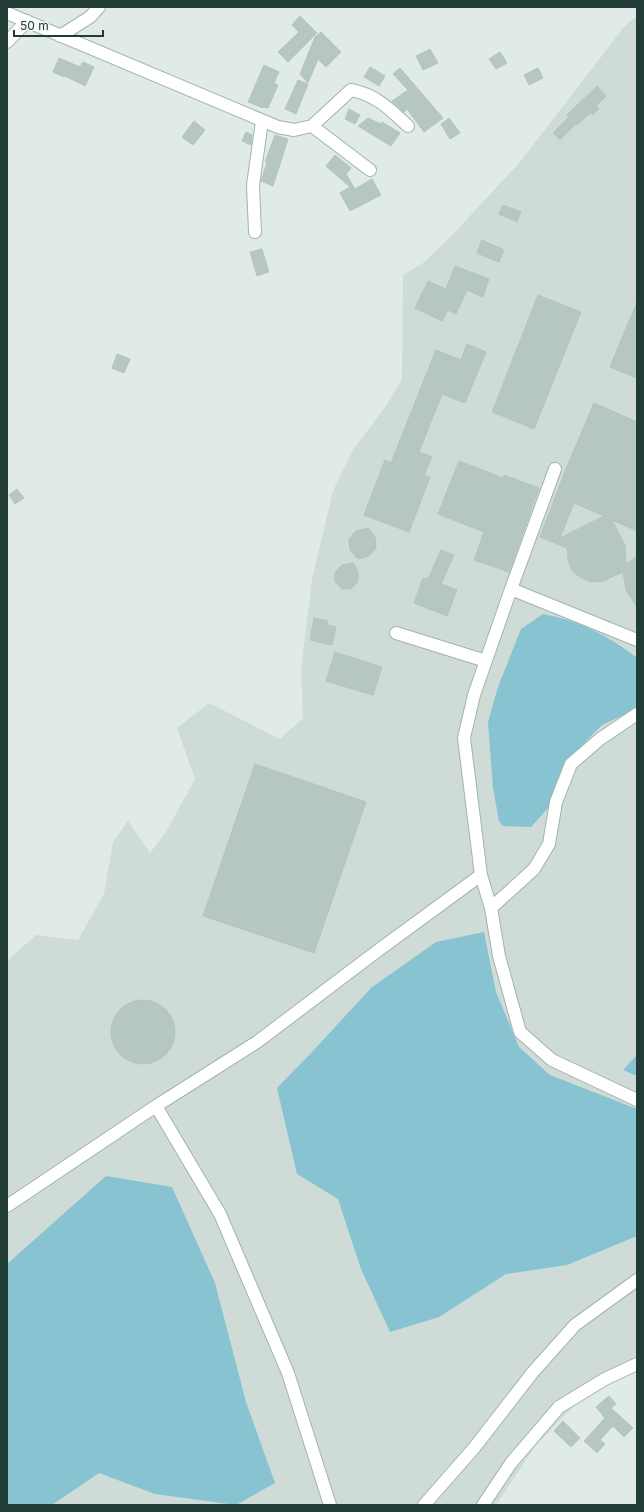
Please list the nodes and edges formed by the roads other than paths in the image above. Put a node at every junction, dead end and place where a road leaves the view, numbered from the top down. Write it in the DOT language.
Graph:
graph roads {
  1 [pos="99,7"];
  2 [pos="7,13"];
  3 [pos="27,21"];
  4 [pos="60,36"];
  5 [pos="7,42"];
  6 [pos="262,121"];
  7 [pos="312,126"];
  8 [pos="408,126"];
  9 [pos="370,170"];
  10 [pos="255,232"];
  11 [pos="555,469"];
  12 [pos="511,589"];
  13 [pos="396,633"];
  14 [pos="637,640"];
  15 [pos="486,661"];
  16 [pos="637,714"];
  17 [pos="481,875"];
  18 [pos="491,908"];
  19 [pos="637,1100"];
  20 [pos="156,1106"];
  21 [pos="7,1206"];
  22 [pos="637,1280"];
  23 [pos="637,1364"];
  24 [pos="330,1505"];
  25 [pos="424,1505"];
  26 [pos="483,1505"];
  1 -- 4 [label="street"];
  2 -- 3 [label="street"];
  3 -- 4 [label="street"];
  3 -- 5 [label="street"];
  4 -- 6 [label="street"];
  6 -- 7 [label="street"];
  6 -- 10 [label="street"];
  7 -- 8 [label="street"];
  7 -- 9 [label="street"];
  11 -- 12 [label="street"];
  12 -- 14 [label="street"];
  12 -- 15 [label="street"];
  13 -- 15 [label="street"];
  15 -- 17 [label="street"];
  16 -- 18 [label="street"];
  17 -- 18 [label="street"];
  17 -- 20 [label="street"];
  18 -- 19 [label="street"];
  20 -- 21 [label="street"];
  20 -- 24 [label="street"];
  22 -- 25 [label="street"];
  23 -- 26 [label="street"];
}
